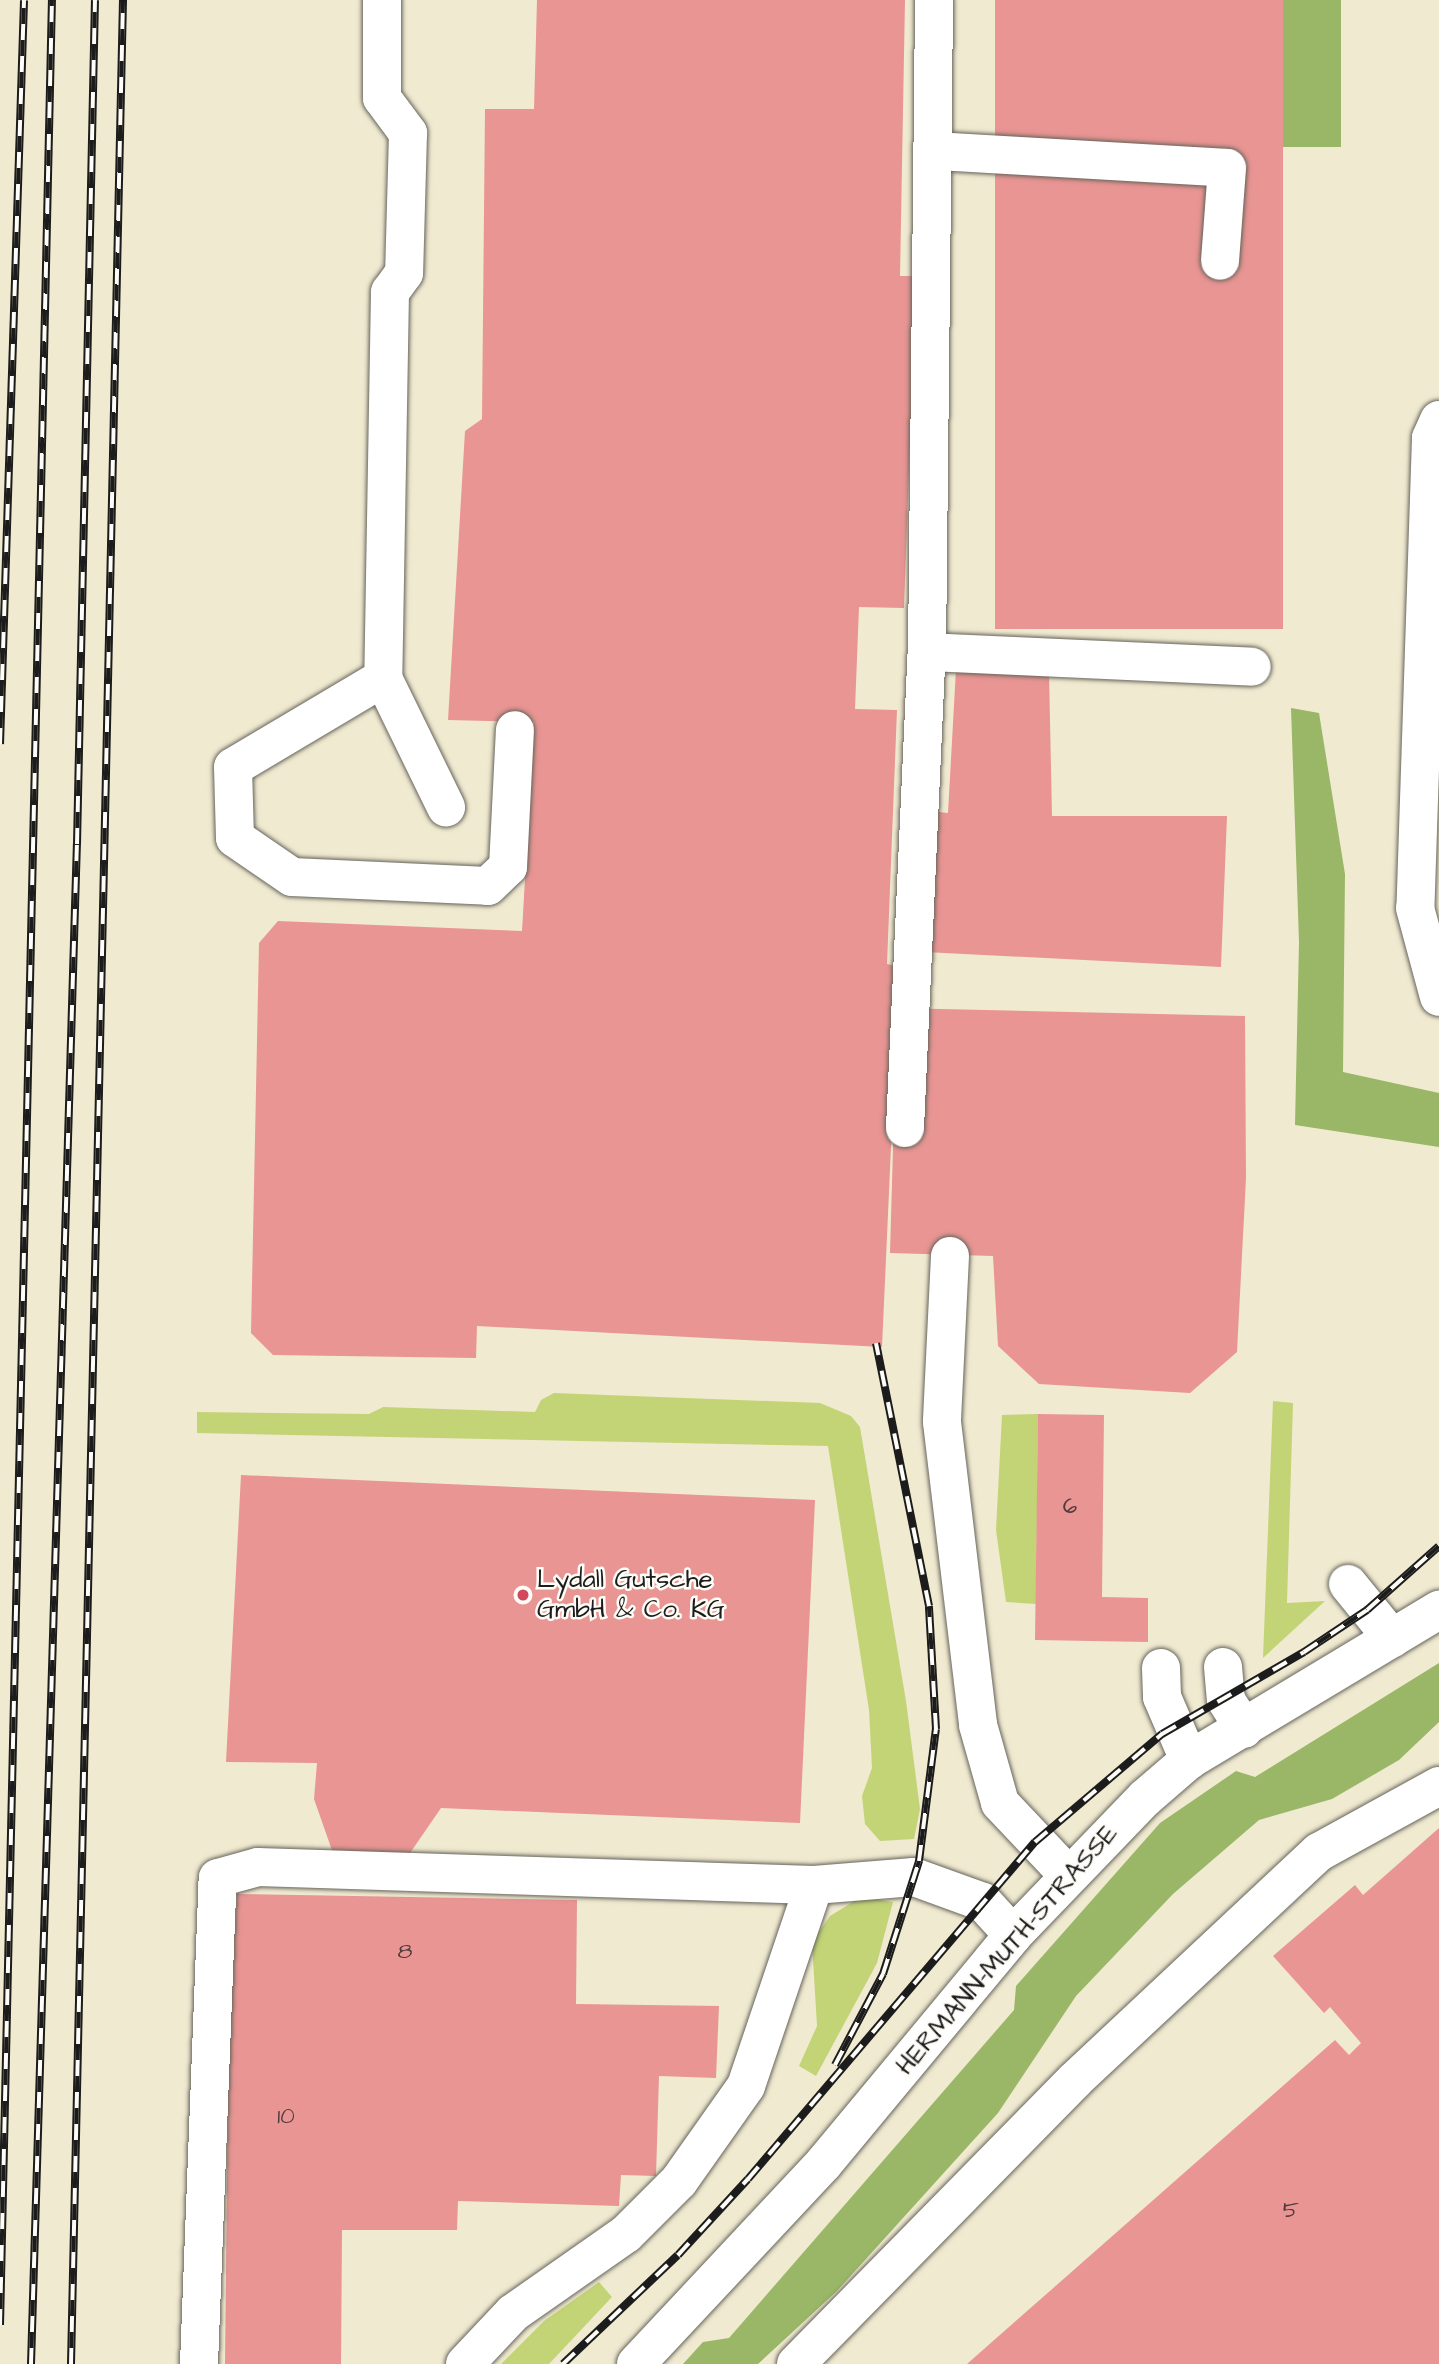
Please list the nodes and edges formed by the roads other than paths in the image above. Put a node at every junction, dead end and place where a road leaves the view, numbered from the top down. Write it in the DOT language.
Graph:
graph roads {
  1 [pos="382,0"];
  2 [pos="934,0"];
  3 [pos="934,151"];
  4 [pos="1220,261"];
  5 [pos="1439,420"];
  6 [pos="927,652"];
  7 [pos="1252,667"];
  8 [pos="383,678"];
  9 [pos="515,730"];
  10 [pos="446,807"];
  11 [pos="1439,997"];
  12 [pos="905,1128"];
  13 [pos="950,1256"];
  14 [pos="1348,1584"];
  15 [pos="1439,1610"];
  16 [pos="1392,1639"];
  17 [pos="1223,1667"];
  18 [pos="1161,1668"];
  19 [pos="1244,1729"];
  20 [pos="1189,1760"];
  21 [pos="1439,1786"];
  22 [pos="1068,1875"];
  23 [pos="814,1885"];
  24 [pos="1013,1935"];
  25 [pos="199,2364"];
  26 [pos="465,2364"];
  27 [pos="636,2364"];
  28 [pos="796,2364"];
  1 -- 8 [label="street"];
  2 -- 3 [label="street"];
  3 -- 4 [label="street"];
  3 -- 6 [label="street"];
  5 -- 11 [label="street"];
  6 -- 7 [label="street"];
  6 -- 12 [label="street"];
  8 -- 9 [label="street"];
  8 -- 10 [label="street"];
  13 -- 22 [label="street"];
  14 -- 16 [label="street"];
  15 -- 16 [label="street, HERMANN-MUTH-STRASSE"];
  16 -- 19 [label="street, HERMANN-MUTH-STRASSE"];
  17 -- 19 [label="street"];
  18 -- 20 [label="street"];
  19 -- 20 [label="street, HERMANN-MUTH-STRASSE"];
  20 -- 22 [label="street, HERMANN-MUTH-STRASSE"];
  21 -- 28 [label="street"];
  22 -- 24 [label="street, HERMANN-MUTH-STRASSE"];
  23 -- 24 [label="street"];
  23 -- 25 [label="street"];
  23 -- 26 [label="street"];
  24 -- 27 [label="street, HERMANN-MUTH-STRASSE"];
}
